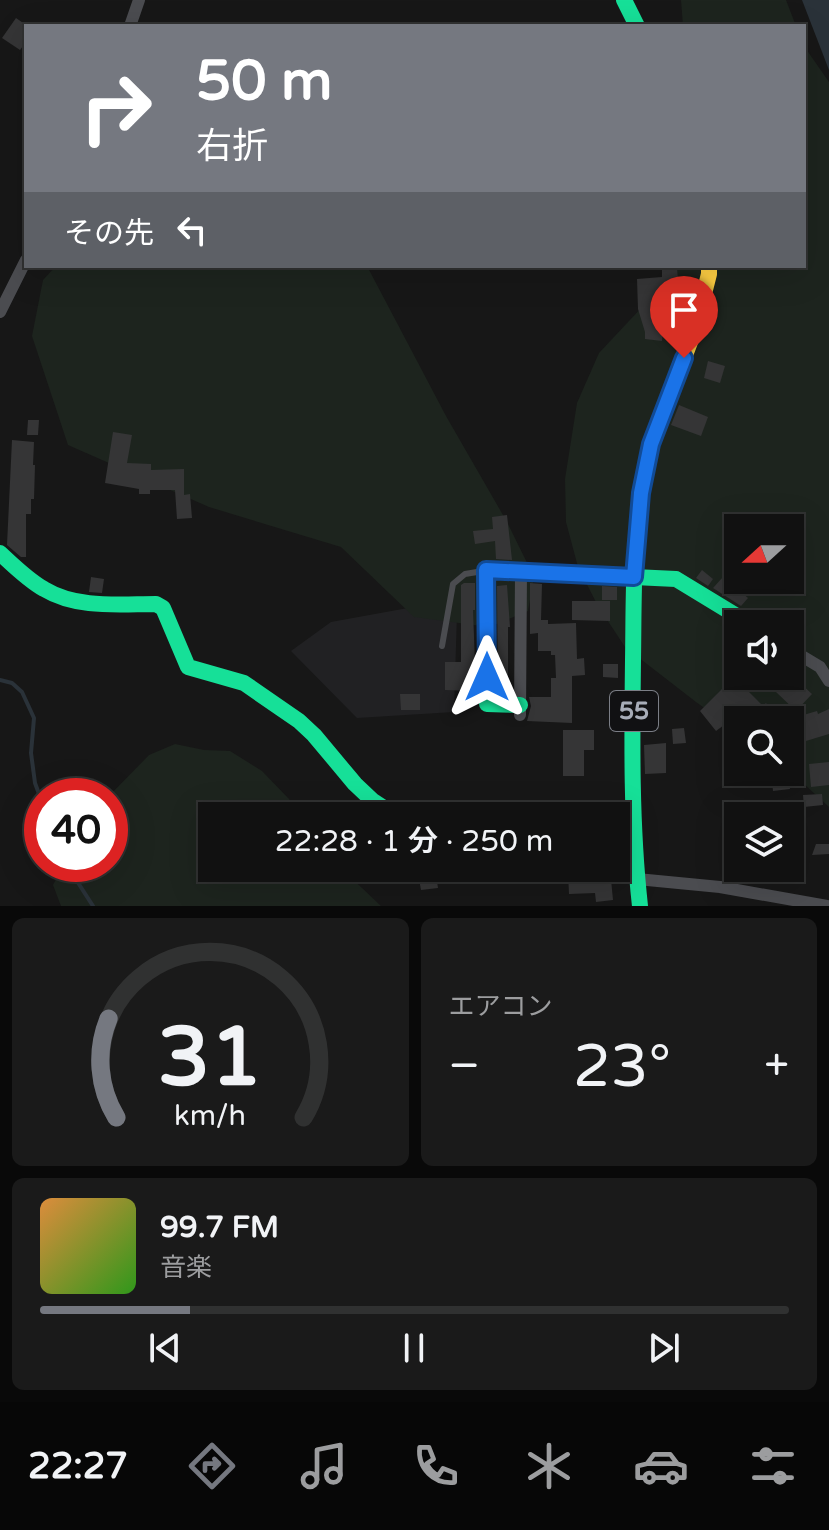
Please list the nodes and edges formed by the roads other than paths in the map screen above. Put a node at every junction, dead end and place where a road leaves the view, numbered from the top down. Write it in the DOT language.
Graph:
graph roads {
  1 [pos="139,0"];
  2 [pos="624,0"];
  3 [pos="131,24"];
  4 [pos="636,24"];
  5 [pos="24,264"];
  6 [pos="709,268"];
  7 [pos="0,312"];
  8 [pos="0,553"];
  9 [pos="486,570"];
  10 [pos="521,572"];
  11 [pos="634,577"];
  12 [pos="727,610"];
  13 [pos="442,646"];
  14 [pos="804,657"];
  15 [pos="829,681"];
  16 [pos="520,710"];
  17 [pos="375,802"];
  18 [pos="630,844"];
  19 [pos="636,845"];
  20 [pos="637,879"];
  21 [pos="640,906"];
  22 [pos="827,906"];
  1 -- 3 [label="street"];
  2 -- 4 [label="street"];
  5 -- 7 [label="street"];
  6 -- 11 [label="street, 55"];
  8 -- 17 [label="street"];
  9 -- 10 [label="street"];
  9 -- 13 [label="lane"];
  9 -- 16 [label="street"];
  10 -- 11 [label="street"];
  10 -- 16 [label="street"];
  11 -- 12 [label="street"];
  11 -- 19 [label="street, 55"];
  14 -- 15 [label="street"];
  18 -- 19 [label="street"];
  19 -- 20 [label="street, 55"];
  20 -- 21 [label="street, 55"];
  20 -- 22 [label="street"];
}
